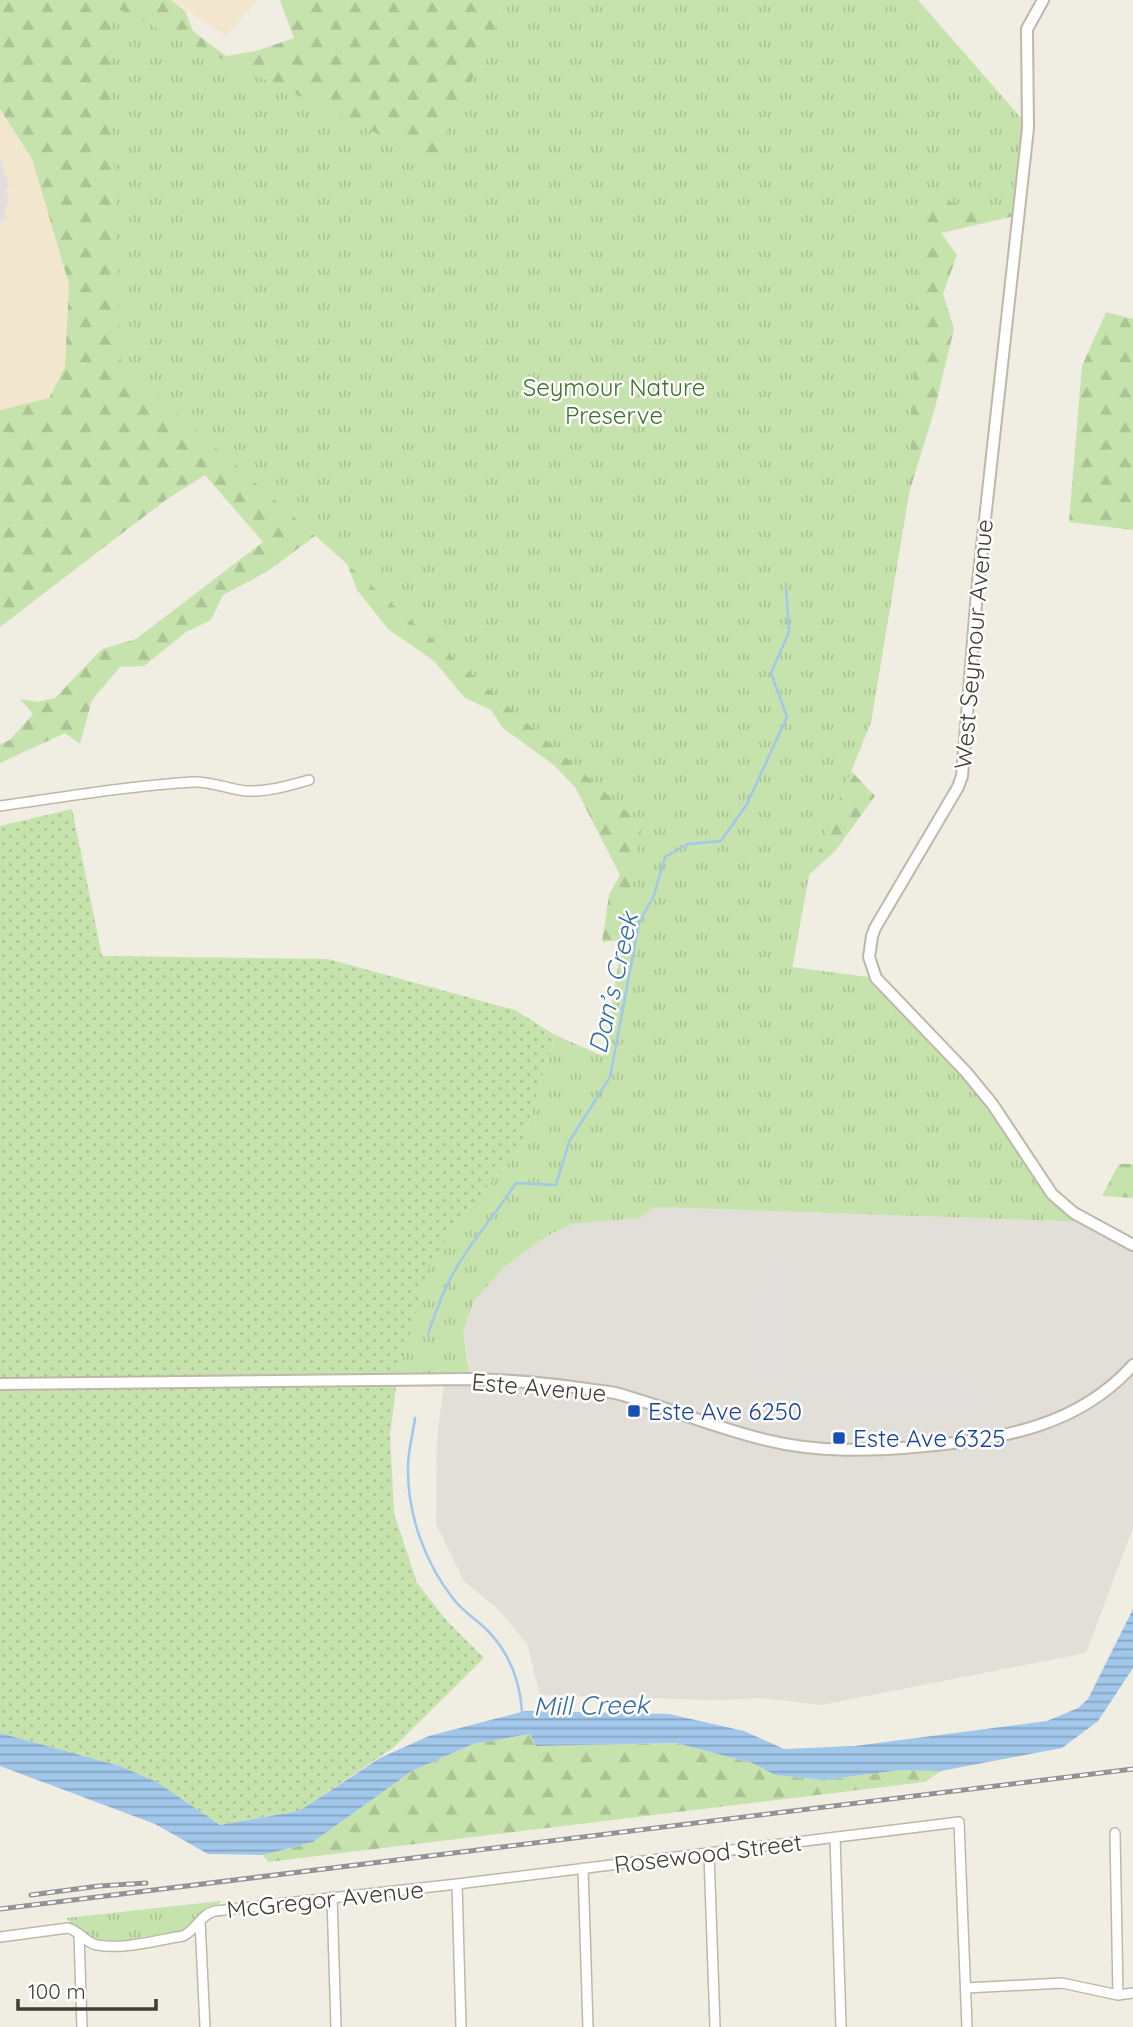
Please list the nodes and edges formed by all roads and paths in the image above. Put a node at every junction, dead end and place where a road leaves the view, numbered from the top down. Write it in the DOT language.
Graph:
graph roads {
  1 [pos="1043,0"];
  2 [pos="309,780"];
  3 [pos="0,806"];
  4 [pos="1133,1245"];
  5 [pos="1133,1365"];
  6 [pos="0,1384"];
  7 [pos="1115,1833"];
  8 [pos="835,1838"];
  9 [pos="709,1853"];
  10 [pos="583,1868"];
  11 [pos="457,1884"];
  12 [pos="331,1897"];
  13 [pos="200,1921"];
  14 [pos="79,1934"];
  15 [pos="0,1937"];
  16 [pos="966,1987"];
  17 [pos="1133,1993"];
  18 [pos="1118,1995"];
  19 [pos="82,2027"];
  20 [pos="205,2027"];
  21 [pos="336,2027"];
  22 [pos="461,2027"];
  23 [pos="588,2027"];
  24 [pos="715,2027"];
  25 [pos="841,2027"];
  26 [pos="967,2027"];
  1 -- 4 [label="street, West Seymour Avenue"];
  2 -- 3 [label="street"];
  5 -- 6 [label="street, Este Avenue"];
  7 -- 18 [label="street"];
  8 -- 9 [label="street, Rosewood Street"];
  8 -- 16 [label="street, Rosewood Street"];
  8 -- 25 [label="street"];
  9 -- 10 [label="street, Rosewood Street"];
  9 -- 24 [label="street"];
  10 -- 11 [label="street, Rosewood Street"];
  10 -- 23 [label="street"];
  11 -- 12 [label="street, McGregor Avenue"];
  11 -- 22 [label="street"];
  12 -- 13 [label="street, McGregor Avenue"];
  12 -- 21 [label="street"];
  13 -- 14 [label="street, McGregor Avenue"];
  13 -- 20 [label="street"];
  14 -- 15 [label="street, McGregor Avenue"];
  14 -- 19 [label="street"];
  16 -- 18 [label="street"];
  16 -- 26 [label="street"];
  17 -- 18 [label="street"];
}
